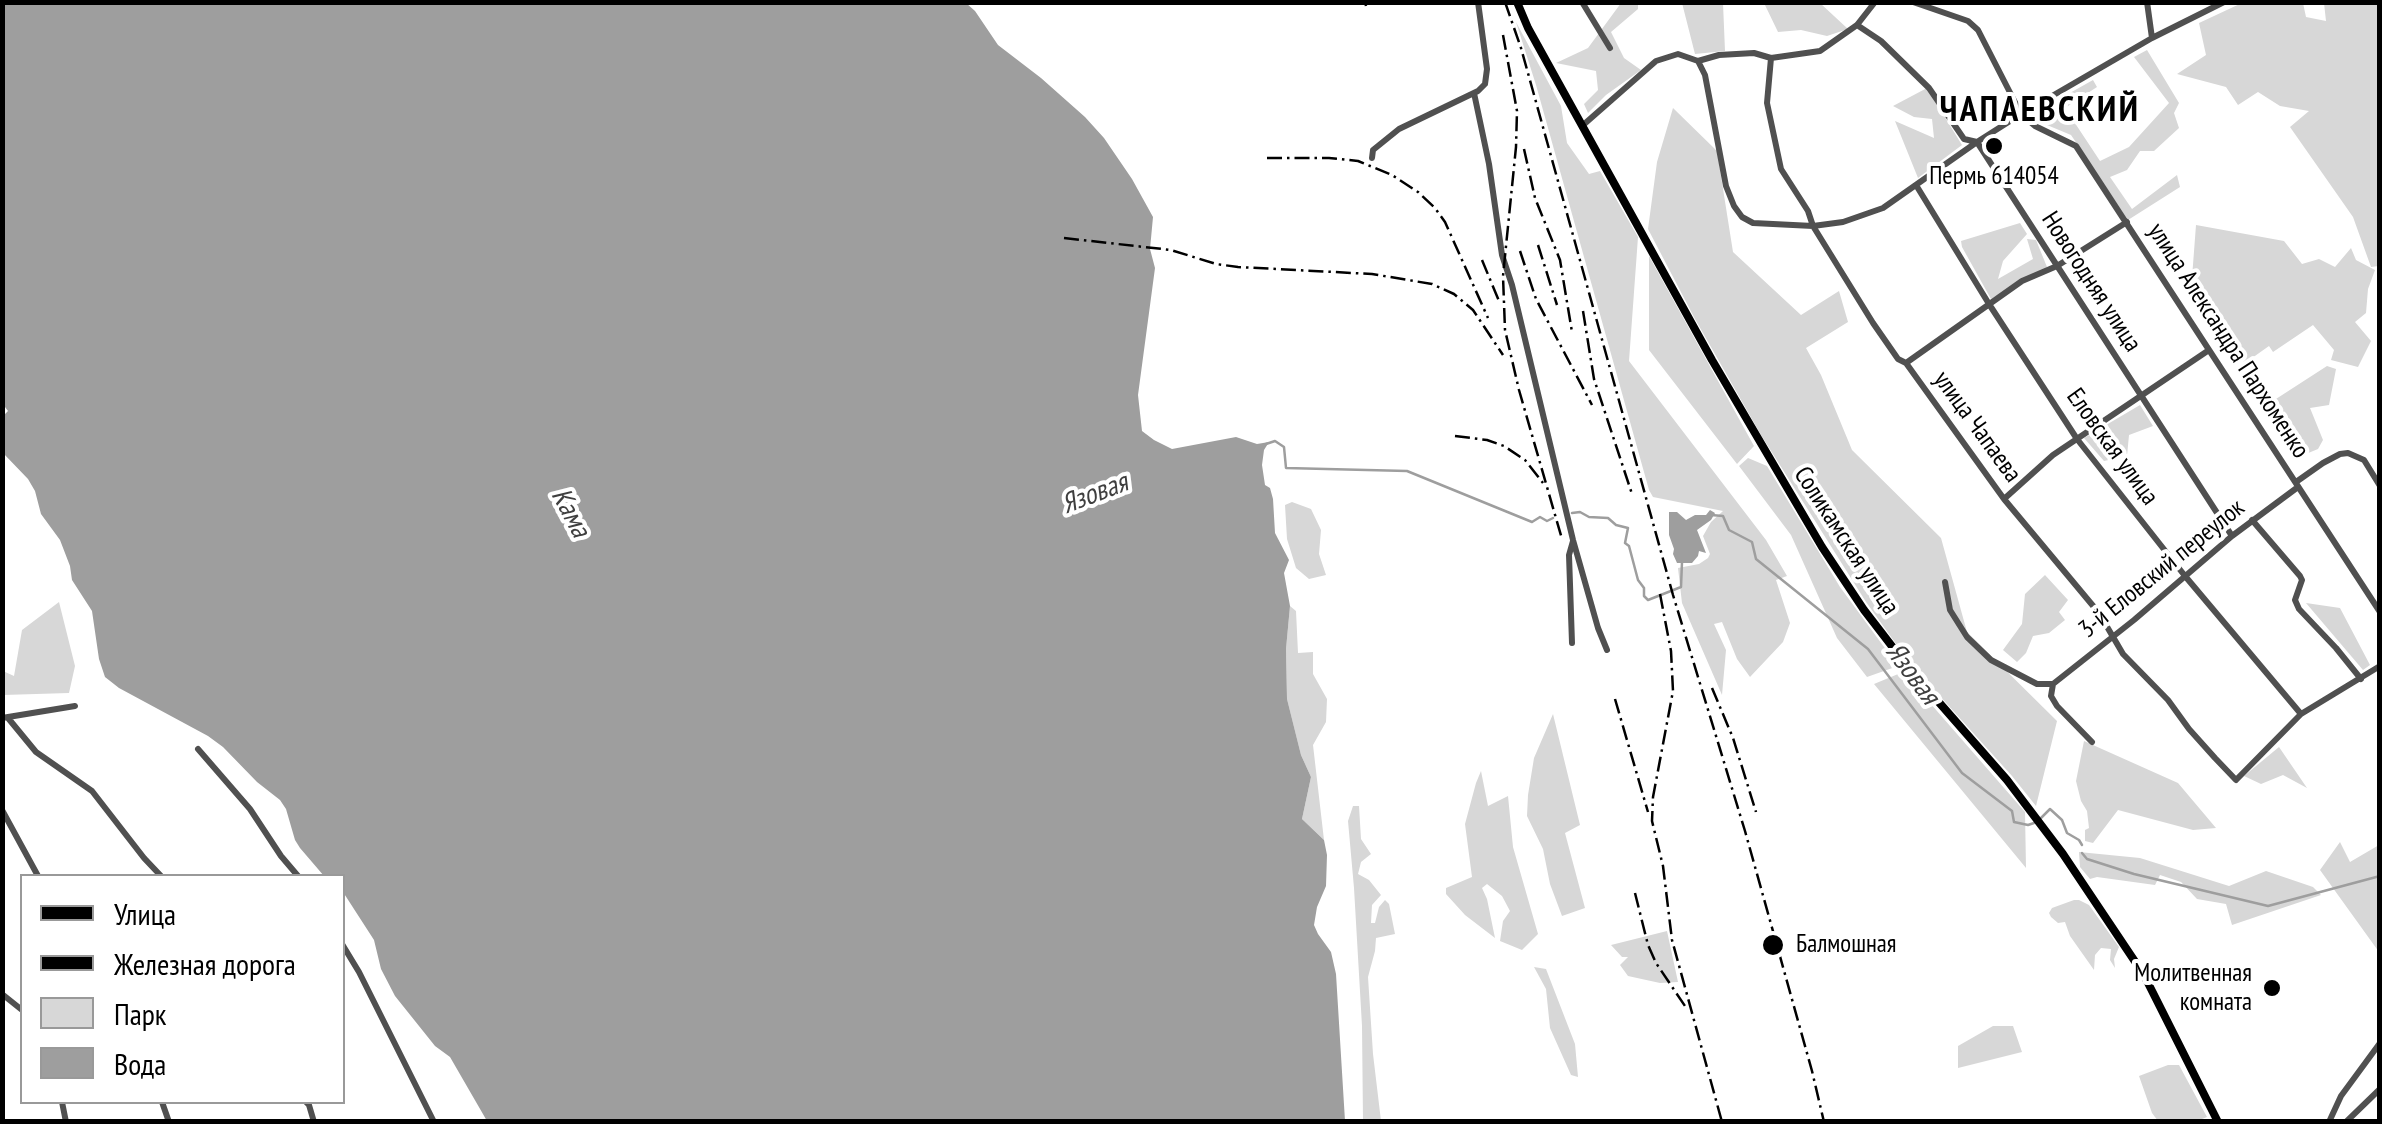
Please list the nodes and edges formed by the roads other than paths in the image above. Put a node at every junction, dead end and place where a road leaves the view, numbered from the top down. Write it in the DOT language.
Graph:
graph roads {
  1 [pos="1478,2"];
  2 [pos="1517,2"];
  3 [pos="1582,2"];
  4 [pos="1875,2"];
  5 [pos="1913,2"];
  6 [pos="2147,2"];
  7 [pos="2224,2"];
  8 [pos="1857,24"];
  9 [pos="2152,38"];
  10 [pos="1610,48"];
  11 [pos="1770,58"];
  12 [pos="1698,61"];
  13 [pos="1474,93"];
  14 [pos="2021,114"];
  15 [pos="1582,126"];
  16 [pos="1977,142"];
  17 [pos="1361,154"];
  18 [pos="1916,184"];
  19 [pos="2127,222"];
  20 [pos="1812,226"];
  21 [pos="2057,266"];
  22 [pos="1990,304"];
  23 [pos="2209,350"];
  24 [pos="1906,362"];
  25 [pos="2141,396"];
  26 [pos="2077,438"];
  27 [pos="2297,484"];
  28 [pos="2380,486"];
  29 [pos="2004,499"];
  30 [pos="2252,520"];
  31 [pos="2232,536"];
  32 [pos="1573,540"];
  33 [pos="2185,576"];
  34 [pos="1944,582"];
  35 [pos="2380,612"];
  36 [pos="2113,636"];
  37 [pos="1572,643"];
  38 [pos="1607,650"];
  39 [pos="2380,666"];
  40 [pos="2361,679"];
  41 [pos="2053,684"];
  42 [pos="75,706"];
  43 [pos="2301,714"];
  44 [pos="5,718"];
  45 [pos="2092,742"];
  46 [pos="198,749"];
  47 [pos="2,810"];
  48 [pos="37,874"];
  49 [pos="159,874"];
  50 [pos="296,874"];
  51 [pos="345,949"];
  52 [pos="2380,1043"];
  53 [pos="2380,1088"];
  54 [pos="434,1122"];
  55 [pos="2218,1122"];
  56 [pos="2329,1122"];
  57 [pos="2346,1122"];
  1 -- 13 [label="street"];
  2 -- 15 [label="main road, Соликамская улица"];
  3 -- 10 [label="street"];
  4 -- 8 [label="street"];
  5 -- 14 [label="street"];
  6 -- 9 [label="street"];
  7 -- 9 [label="street"];
  8 -- 11 [label="street"];
  8 -- 16 [label="street, Новогодняя улица"];
  9 -- 14 [label="street"];
  11 -- 12 [label="street"];
  11 -- 20 [label="street, улица Чапаева"];
  12 -- 15 [label="street"];
  12 -- 20 [label="street"];
  13 -- 17 [label="street"];
  13 -- 32 [label="street"];
  14 -- 16 [label="street"];
  14 -- 19 [label="street, улица Александра Пархоменко"];
  15 -- 55 [label="main road, Соликамская улица"];
  16 -- 18 [label="street"];
  16 -- 21 [label="street, Новогодняя улица"];
  18 -- 20 [label="street"];
  18 -- 22 [label="street, Еловская улица"];
  19 -- 21 [label="street"];
  19 -- 23 [label="street, улица Александра Пархоменко"];
  20 -- 24 [label="street, улица Чапаева"];
  21 -- 22 [label="street"];
  21 -- 25 [label="street, Новогодняя улица"];
  22 -- 24 [label="street"];
  22 -- 26 [label="street, Еловская улица"];
  23 -- 25 [label="street"];
  23 -- 27 [label="street, улица Александра Пархоменко"];
  24 -- 29 [label="street, улица Чапаева"];
  25 -- 26 [label="street"];
  25 -- 31 [label="street, Новогодняя улица"];
  26 -- 29 [label="street"];
  26 -- 33 [label="street, Еловская улица"];
  27 -- 28 [label="street, 3-й Еловский переулок"];
  27 -- 30 [label="street, 3-й Еловский переулок"];
  27 -- 35 [label="street, улица Александра Пархоменко"];
  29 -- 36 [label="street, улица Чапаева"];
  30 -- 31 [label="street, 3-й Еловский переулок"];
  30 -- 40 [label="street"];
  31 -- 33 [label="street, 3-й Еловский переулок"];
  32 -- 37 [label="street"];
  32 -- 38 [label="street"];
  33 -- 36 [label="street, 3-й Еловский переулок"];
  33 -- 43 [label="street, Еловская улица"];
  34 -- 41 [label="street"];
  36 -- 41 [label="street, 3-й Еловский переулок"];
  36 -- 43 [label="street, улица Чапаева"];
  39 -- 40 [label="street"];
  40 -- 43 [label="street"];
  41 -- 45 [label="street"];
  42 -- 44 [label="street"];
  44 -- 49 [label="street"];
  46 -- 50 [label="street"];
  47 -- 48 [label="street"];
  51 -- 54 [label="street"];
  52 -- 56 [label="street"];
  53 -- 57 [label="street"];
}
